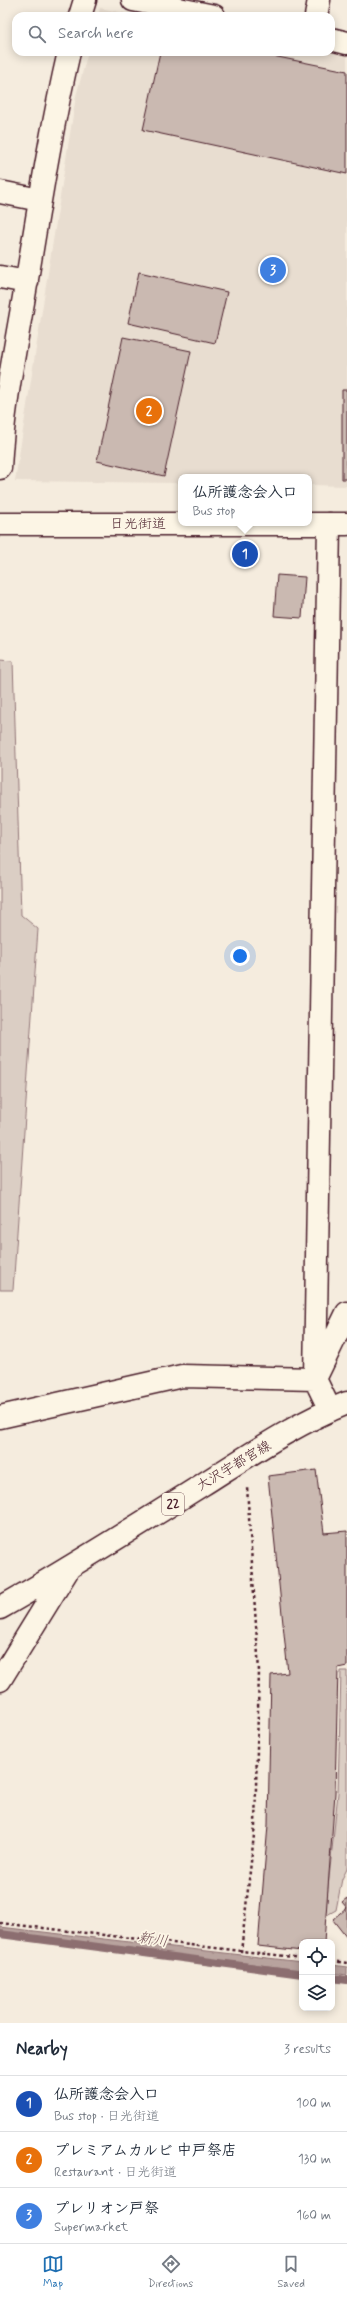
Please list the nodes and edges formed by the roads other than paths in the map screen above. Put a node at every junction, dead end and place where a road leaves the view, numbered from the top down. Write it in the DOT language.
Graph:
graph roads {
  1 [pos="85,0"];
  2 [pos="133,0"];
  3 [pos="319,0"];
  4 [pos="81,12"];
  5 [pos="194,12"];
  6 [pos="317,12"];
  7 [pos="335,41"];
  8 [pos="347,43"];
  9 [pos="68,56"];
  10 [pos="0,192"];
  11 [pos="40,200"];
  12 [pos="0,277"];
  13 [pos="27,282"];
  14 [pos="0,468"];
  15 [pos="0,524"];
  16 [pos="178,524"];
  17 [pos="312,524"];
  18 [pos="338,524"];
  19 [pos="347,1313"];
  20 [pos="315,1379"];
  21 [pos="338,1406"];
  22 [pos="0,1417"];
  23 [pos="69,1568"];
  24 [pos="0,1608"];
  25 [pos="0,1680"];
  1 -- 4 [label="main road"];
  2 -- 5 [label="main road"];
  3 -- 6 [label="main road"];
  7 -- 8 [label="main road"];
  9 -- 11 [label="main road"];
  10 -- 11 [label="main road"];
  11 -- 13 [label="main road"];
  12 -- 13 [label="main road"];
  13 -- 14 [label="main road"];
  15 -- 16 [label="main road, 日光街道"];
  17 -- 18 [label="main road, 日光街道"];
  18 -- 20 [label="main road"];
  19 -- 20 [label="main road"];
  20 -- 21 [label="main road"];
  20 -- 22 [label="main road"];
  21 -- 23 [label="main road, 大沢宇都宮線 / 22"];
  23 -- 24 [label="main road, 大沢宇都宮線 / 22"];
  23 -- 25 [label="main road"];
}
